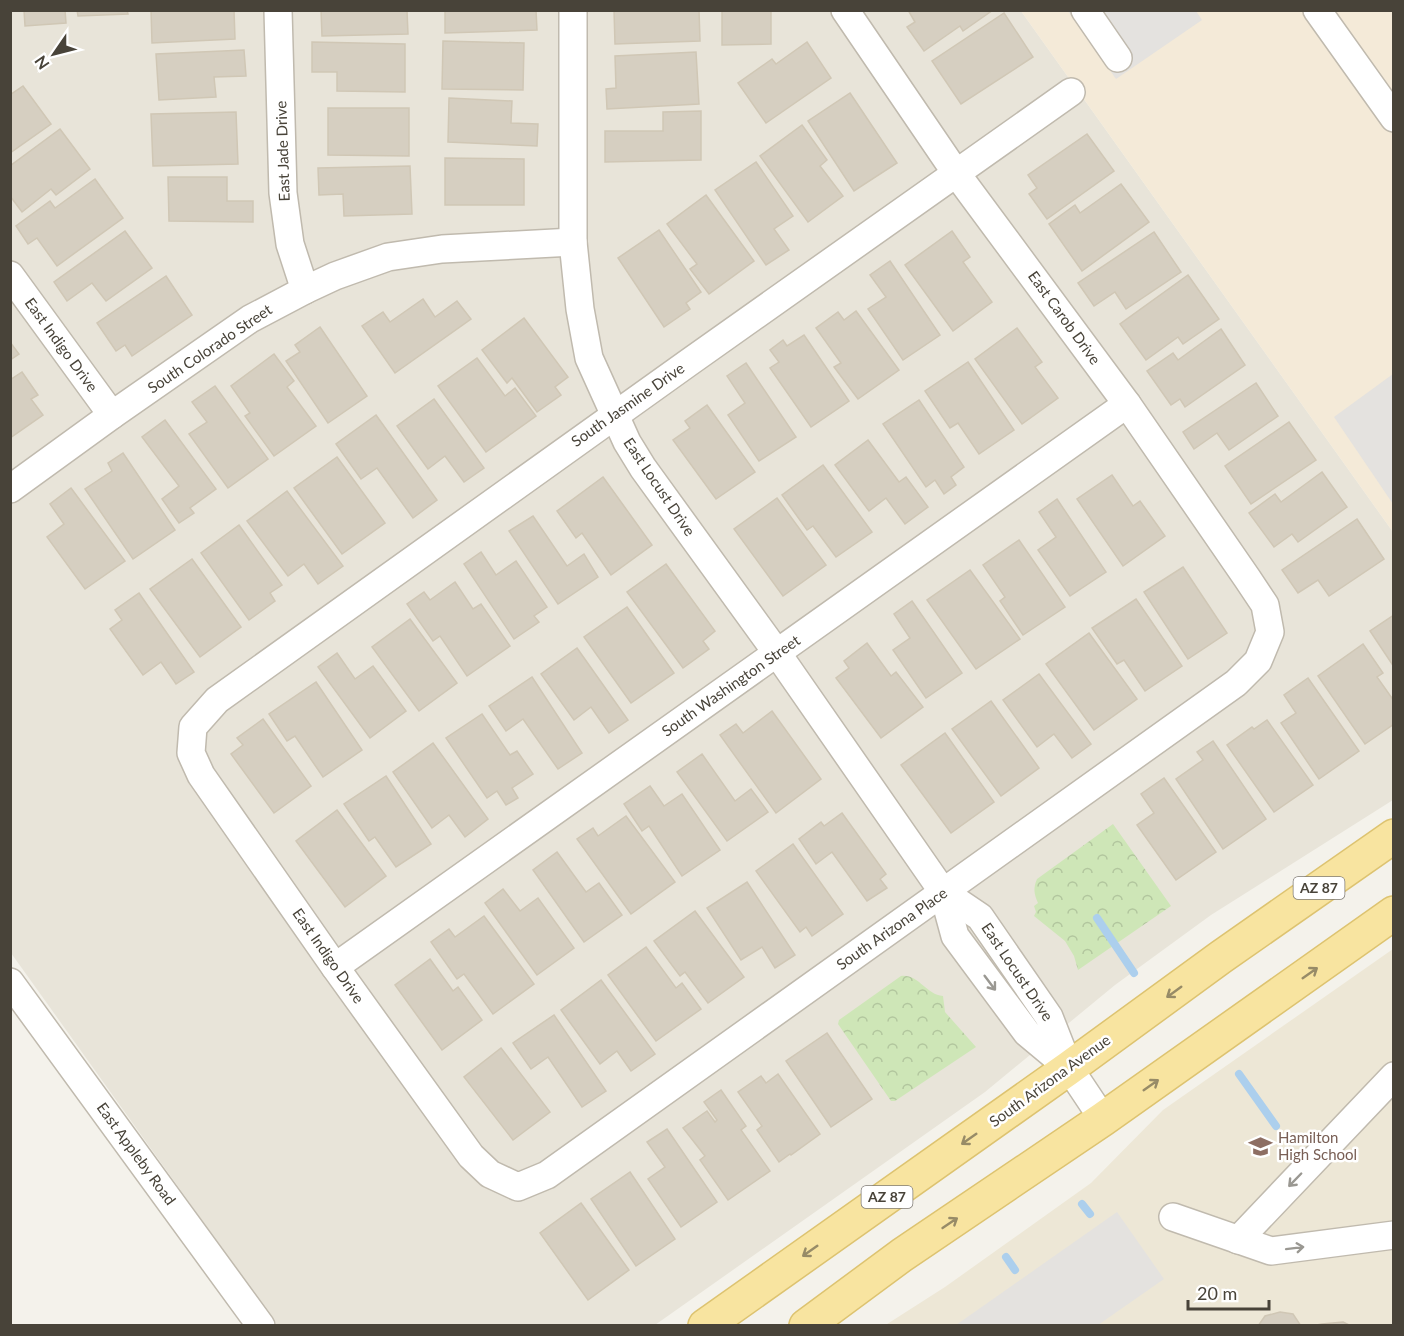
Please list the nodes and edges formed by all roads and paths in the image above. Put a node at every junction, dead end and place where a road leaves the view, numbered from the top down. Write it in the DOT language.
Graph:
graph roads {
  1 [pos="278,10"];
  2 [pos="573,10"];
  3 [pos="845,10"];
  4 [pos="1085,10"];
  5 [pos="1317,10"];
  6 [pos="1118,58"];
  7 [pos="1071,92"];
  8 [pos="1394,118"];
  9 [pos="956,173"];
  10 [pos="573,242"];
  11 [pos="10,275"];
  12 [pos="306,290"];
  13 [pos="1127,404"];
  14 [pos="111,415"];
  15 [pos="614,415"];
  16 [pos="10,489"];
  17 [pos="1270,632"];
  18 [pos="777,653"];
  19 [pos="193,727"];
  20 [pos="1394,836"];
  21 [pos="943,892"];
  22 [pos="1394,913"];
  23 [pos="335,967"];
  24 [pos="10,982"];
  25 [pos="1069,1068"];
  26 [pos="1394,1076"];
  27 [pos="1103,1119"];
  28 [pos="490,1174"];
  29 [pos="1173,1217"];
  30 [pos="1394,1235"];
  31 [pos="1239,1240"];
  32 [pos="261,1326"];
  33 [pos="705,1326"];
  34 [pos="806,1326"];
  1 -- 12 [label="street, East Jade Drive"];
  2 -- 10 [label="street, East Locust Drive"];
  3 -- 9 [label="street, East Carob Drive"];
  4 -- 6 [label="street"];
  5 -- 8 [label="street"];
  7 -- 9 [label="street, South Jasmine Drive"];
  9 -- 13 [label="street, East Carob Drive"];
  9 -- 15 [label="street, South Jasmine Drive"];
  10 -- 12 [label="street, South Colorado Street"];
  10 -- 15 [label="street, East Locust Drive"];
  11 -- 14 [label="street, East Indigo Drive"];
  12 -- 14 [label="street, South Colorado Street"];
  13 -- 17 [label="street, East Carob Drive"];
  13 -- 18 [label="street, South Washington Street"];
  14 -- 16 [label="street, South Colorado Street"];
  15 -- 18 [label="street, East Locust Drive"];
  15 -- 19 [label="street, South Jasmine Drive"];
  17 -- 21 [label="street, South Arizona Place"];
  18 -- 21 [label="street, East Locust Drive"];
  18 -- 23 [label="street, South Washington Street"];
  19 -- 23 [label="street, East Indigo Drive"];
  20 -- 25 [label="main road, South Arizona Avenue / AZ 87, one-way"];
  21 -- 25 [label="street, East Locust Drive"];
  21 -- 28 [label="street, South Arizona Place"];
  27 -- 22 [label="main road, one-way"];
  23 -- 28 [label="street, East Indigo Drive"];
  24 -- 32 [label="street, East Appleby Road"];
  25 -- 27 [label="street, East Locust Drive"];
  25 -- 33 [label="main road, South Arizona Avenue / AZ 87, one-way"];
  26 -- 31 [label="street, one-way"];
  34 -- 27 [label="main road, one-way"];
  29 -- 31 [label="street"];
  31 -- 30 [label="street, one-way"];
}
